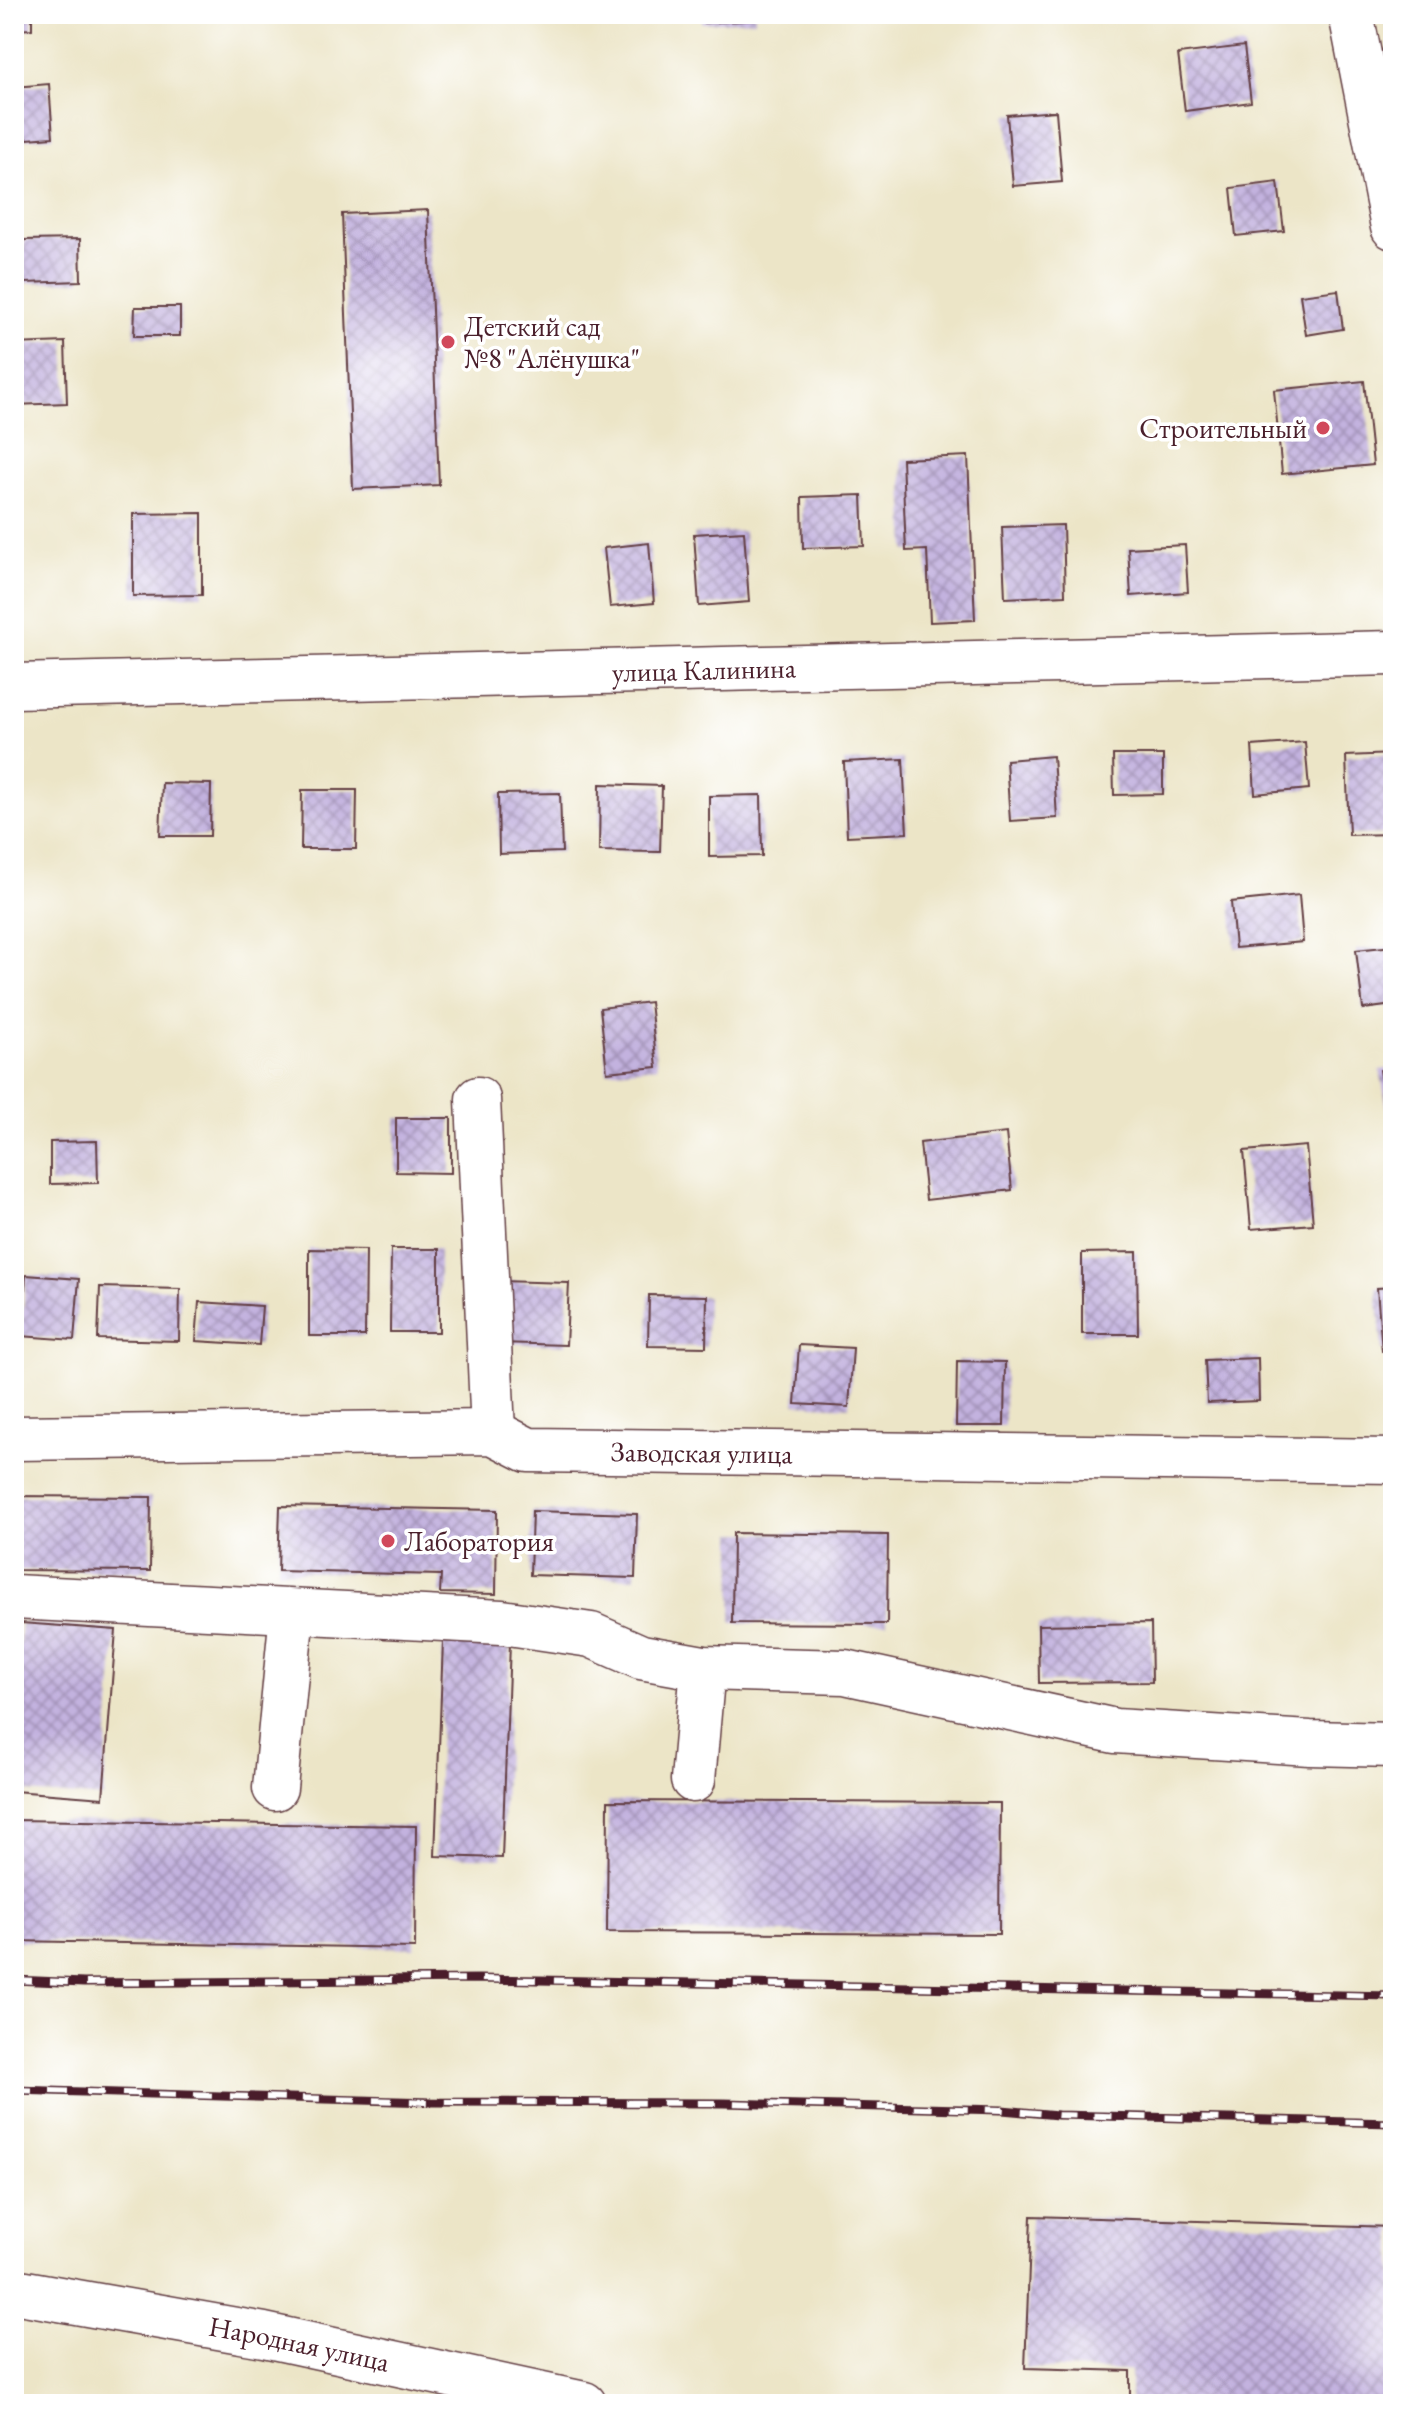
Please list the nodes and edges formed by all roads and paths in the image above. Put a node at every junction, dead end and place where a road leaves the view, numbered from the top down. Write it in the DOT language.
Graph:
graph roads {
  1 [pos="1351,14"];
  2 [pos="1393,227"];
  3 [pos="1393,653"];
  4 [pos="14,686"];
  5 [pos="478,1099"];
  6 [pos="493,1432"];
  7 [pos="14,1438"];
  8 [pos="1393,1461"];
  9 [pos="14,1597"];
  10 [pos="292,1612"];
  11 [pos="703,1668"];
  12 [pos="1393,1745"];
  13 [pos="693,1780"];
  14 [pos="275,1788"];
  15 [pos="14,2291"];
  16 [pos="584,2404"];
  1 -- 2 [label="street"];
  3 -- 4 [label="street, улица Калинина"];
  5 -- 6 [label="street"];
  6 -- 7 [label="street, Заводская улица"];
  6 -- 8 [label="street, Заводская улица"];
  9 -- 10 [label="street"];
  10 -- 11 [label="street"];
  10 -- 14 [label="street"];
  11 -- 12 [label="street"];
  11 -- 13 [label="street"];
  15 -- 16 [label="street, Народная улица"];
}
